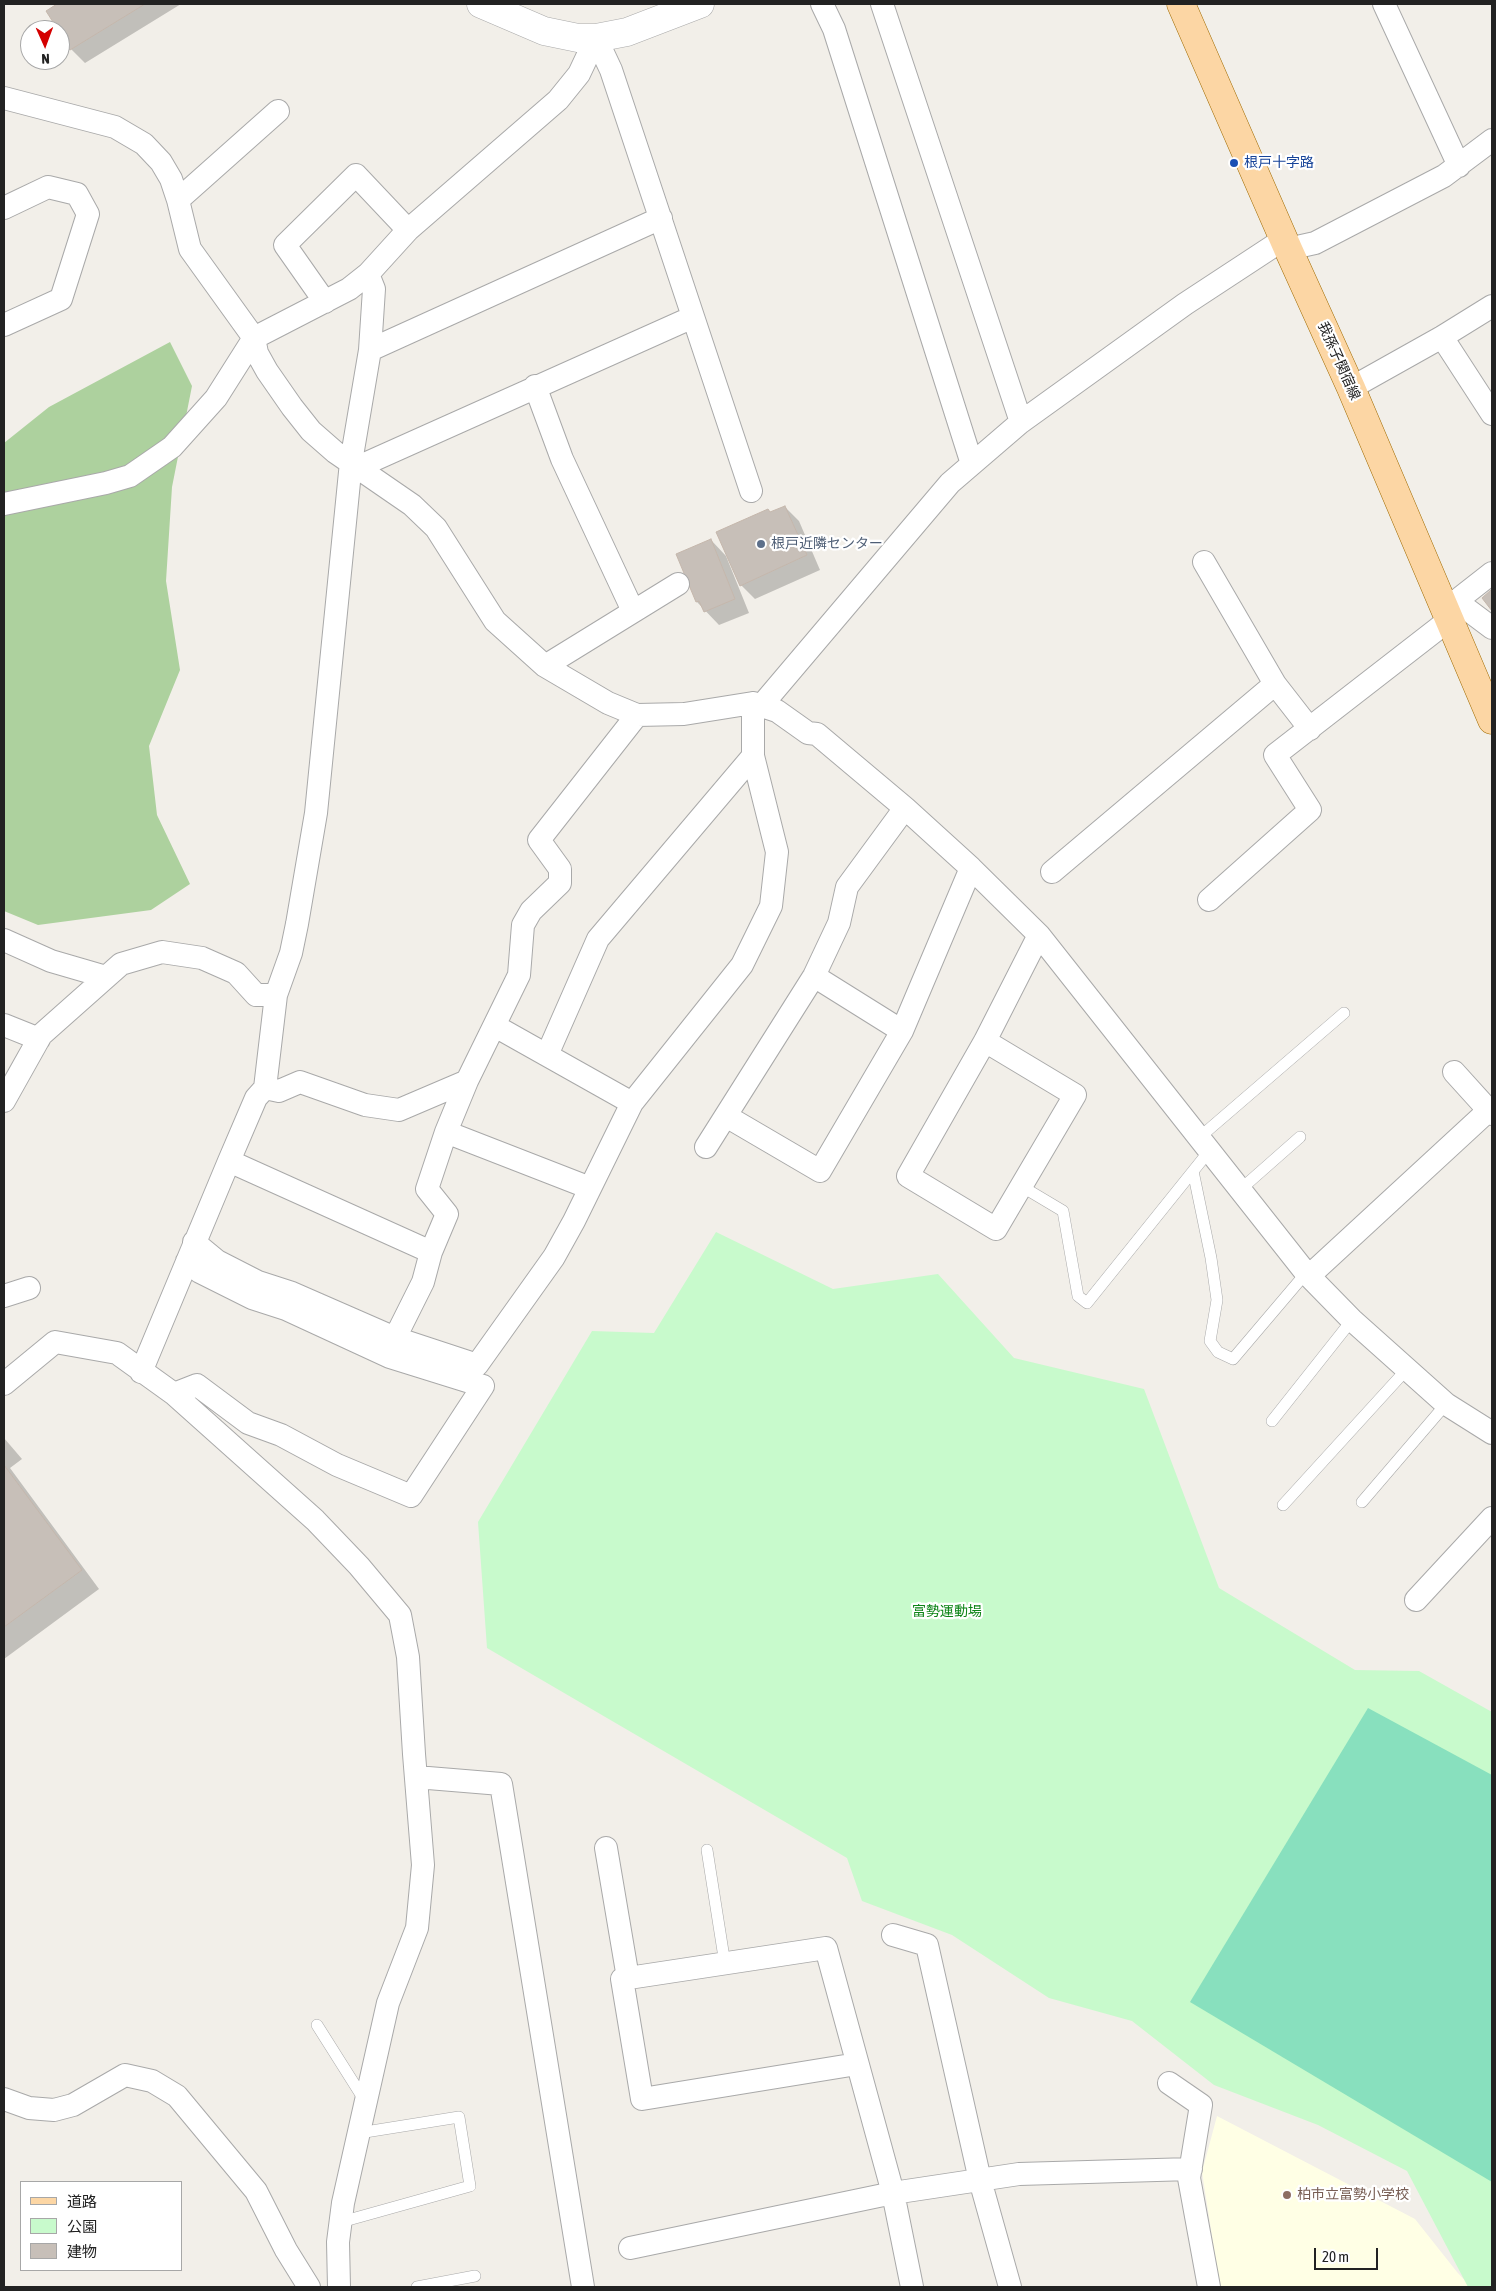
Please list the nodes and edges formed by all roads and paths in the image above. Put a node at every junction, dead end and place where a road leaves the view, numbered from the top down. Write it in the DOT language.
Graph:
graph roads {
  1 [pos="482,4"];
  2 [pos="700,4"];
  3 [pos="822,4"];
  4 [pos="882,4"];
  5 [pos="1181,4"];
  6 [pos="1384,4"];
  7 [pos="596,38"];
  8 [pos="4,98"];
  9 [pos="278,111"];
  10 [pos="1492,140"];
  11 [pos="1460,166"];
  12 [pos="178,200"];
  13 [pos="4,208"];
  14 [pos="661,218"];
  15 [pos="408,230"];
  16 [pos="1286,244"];
  17 [pos="368,274"];
  18 [pos="325,302"];
  19 [pos="1492,306"];
  20 [pos="692,317"];
  21 [pos="4,326"];
  22 [pos="1442,337"];
  23 [pos="254,338"];
  24 [pos="370,350"];
  25 [pos="535,386"];
  26 [pos="1351,388"];
  27 [pos="1492,414"];
  28 [pos="1022,422"];
  29 [pos="354,464"];
  30 [pos="972,464"];
  31 [pos="751,491"];
  32 [pos="4,504"];
  33 [pos="1204,562"];
  34 [pos="1492,573"];
  35 [pos="678,584"];
  36 [pos="1450,610"];
  37 [pos="633,611"];
  38 [pos="1492,628"];
  39 [pos="545,666"];
  40 [pos="1275,684"];
  41 [pos="757,705"];
  42 [pos="637,715"];
  43 [pos="1492,720"];
  44 [pos="1310,729"];
  45 [pos="753,756"];
  46 [pos="905,808"];
  47 [pos="971,868"];
  48 [pos="1052,872"];
  49 [pos="1209,900"];
  50 [pos="1038,935"];
  51 [pos="4,940"];
  52 [pos="814,976"];
  53 [pos="106,978"];
  54 [pos="276,996"];
  55 [pos="1344,1014"];
  56 [pos="4,1025"];
  57 [pos="495,1026"];
  58 [pos="902,1031"];
  59 [pos="39,1039"];
  60 [pos="985,1041"];
  61 [pos="547,1055"];
  62 [pos="1454,1072"];
  63 [pos="466,1081"];
  64 [pos="265,1088"];
  65 [pos="4,1101"];
  66 [pos="632,1103"];
  67 [pos="1491,1112"];
  68 [pos="726,1116"];
  69 [pos="446,1132"];
  70 [pos="1300,1137"];
  71 [pos="1205,1144"];
  72 [pos="706,1147"];
  73 [pos="229,1160"];
  74 [pos="1194,1172"];
  75 [pos="1021,1186"];
  76 [pos="590,1188"];
  77 [pos="1241,1190"];
  78 [pos="190,1252"];
  79 [pos="431,1252"];
  80 [pos="1308,1274"];
  81 [pos="29,1288"];
  82 [pos="4,1296"];
  83 [pos="1352,1320"];
  84 [pos="395,1338"];
  85 [pos="1407,1369"];
  86 [pos="141,1372"];
  87 [pos="9,1374"];
  88 [pos="174,1394"];
  89 [pos="1446,1404"];
  90 [pos="1272,1421"];
  91 [pos="1492,1433"];
  92 [pos="1362,1502"];
  93 [pos="1283,1504"];
  94 [pos="1492,1518"];
  95 [pos="1416,1600"];
  96 [pos="416,1777"];
  97 [pos="606,1848"];
  98 [pos="707,1850"];
  99 [pos="893,1935"];
  100 [pos="725,1964"];
  101 [pos="628,1978"];
  102 [pos="317,2025"];
  103 [pos="857,2064"];
  104 [pos="1169,2083"];
  105 [pos="4,2099"];
  106 [pos="366,2103"];
  107 [pos="359,2134"];
  108 [pos="1191,2169"];
  109 [pos="980,2180"];
  110 [pos="893,2193"];
  111 [pos="340,2222"];
  112 [pos="630,2248"];
  113 [pos="475,2276"];
  114 [pos="309,2287"];
  115 [pos="339,2287"];
  116 [pos="416,2287"];
  117 [pos="583,2287"];
  118 [pos="912,2287"];
  119 [pos="1010,2287"];
  120 [pos="1209,2287"];
  1 -- 7 [label="street"];
  2 -- 7 [label="street"];
  3 -- 30 [label="street"];
  4 -- 28 [label="street"];
  5 -- 16 [label="main road, 我孫子関宿線"];
  6 -- 11 [label="street"];
  7 -- 14 [label="street"];
  7 -- 15 [label="street"];
  8 -- 12 [label="street"];
  9 -- 12 [label="street"];
  10 -- 11 [label="street"];
  11 -- 16 [label="street"];
  12 -- 23 [label="street"];
  13 -- 21 [label="street"];
  14 -- 20 [label="street"];
  14 -- 24 [label="street"];
  15 -- 17 [label="street"];
  15 -- 18 [label="street"];
  16 -- 26 [label="main road, 我孫子関宿線"];
  16 -- 28 [label="street"];
  17 -- 18 [label="street"];
  17 -- 24 [label="street"];
  18 -- 23 [label="street"];
  19 -- 22 [label="street"];
  20 -- 25 [label="street"];
  20 -- 31 [label="street"];
  22 -- 26 [label="street"];
  22 -- 27 [label="street"];
  23 -- 29 [label="street"];
  23 -- 32 [label="street"];
  24 -- 29 [label="street"];
  25 -- 29 [label="street"];
  25 -- 37 [label="street"];
  26 -- 36 [label="main road, 我孫子関宿線"];
  28 -- 30 [label="street"];
  29 -- 39 [label="street"];
  29 -- 54 [label="street"];
  30 -- 41 [label="street"];
  33 -- 40 [label="street"];
  34 -- 36 [label="street"];
  35 -- 37 [label="street"];
  36 -- 38 [label="street"];
  36 -- 43 [label="main road, 我孫子関宿線"];
  36 -- 44 [label="street"];
  37 -- 39 [label="street"];
  39 -- 42 [label="street"];
  40 -- 44 [label="street"];
  40 -- 48 [label="street"];
  41 -- 42 [label="street"];
  41 -- 45 [label="street"];
  41 -- 46 [label="street"];
  42 -- 57 [label="street"];
  44 -- 49 [label="street"];
  45 -- 61 [label="street"];
  45 -- 66 [label="street"];
  46 -- 47 [label="street"];
  46 -- 52 [label="street"];
  47 -- 50 [label="street"];
  47 -- 58 [label="street"];
  50 -- 60 [label="street"];
  50 -- 71 [label="street"];
  51 -- 53 [label="street"];
  52 -- 58 [label="street"];
  52 -- 68 [label="street"];
  53 -- 54 [label="street"];
  53 -- 59 [label="street"];
  54 -- 64 [label="street"];
  55 -- 71 [label="lane"];
  56 -- 59 [label="street"];
  57 -- 61 [label="street"];
  57 -- 63 [label="street"];
  58 -- 68 [label="street"];
  59 -- 65 [label="street"];
  60 -- 75 [label="street"];
  60 -- 75 [label="street"];
  61 -- 66 [label="street"];
  62 -- 67 [label="street"];
  63 -- 64 [label="street"];
  63 -- 69 [label="street"];
  64 -- 73 [label="street"];
  66 -- 76 [label="street"];
  67 -- 80 [label="street"];
  68 -- 72 [label="street"];
  69 -- 76 [label="street"];
  69 -- 79 [label="street"];
  70 -- 77 [label="lane"];
  71 -- 74 [label="lane"];
  71 -- 77 [label="street"];
  73 -- 78 [label="street"];
  73 -- 79 [label="street"];
  74 -- 75 [label="lane"];
  74 -- 80 [label="lane"];
  76 -- 84 [label="street"];
  77 -- 80 [label="street"];
  78 -- 84 [label="street"];
  78 -- 86 [label="street"];
  78 -- 88 [label="street"];
  79 -- 84 [label="street"];
  80 -- 83 [label="street"];
  81 -- 82 [label="street"];
  83 -- 85 [label="street"];
  83 -- 90 [label="lane"];
  85 -- 89 [label="street"];
  85 -- 93 [label="lane"];
  86 -- 87 [label="street"];
  86 -- 88 [label="street"];
  88 -- 96 [label="street"];
  89 -- 91 [label="street"];
  89 -- 92 [label="lane"];
  94 -- 95 [label="street"];
  96 -- 106 [label="street"];
  96 -- 117 [label="street"];
  97 -- 101 [label="street"];
  98 -- 100 [label="lane"];
  99 -- 109 [label="street"];
  100 -- 101 [label="street"];
  100 -- 103 [label="street"];
  101 -- 103 [label="street"];
  102 -- 106 [label="lane"];
  103 -- 110 [label="street"];
  104 -- 108 [label="street"];
  105 -- 114 [label="street"];
  106 -- 107 [label="street"];
  107 -- 111 [label="street"];
  107 -- 111 [label="lane"];
  108 -- 109 [label="street"];
  108 -- 120 [label="street"];
  109 -- 110 [label="street"];
  109 -- 119 [label="street"];
  110 -- 112 [label="street"];
  110 -- 118 [label="street"];
  111 -- 115 [label="street"];
  113 -- 116 [label="lane"];
}
